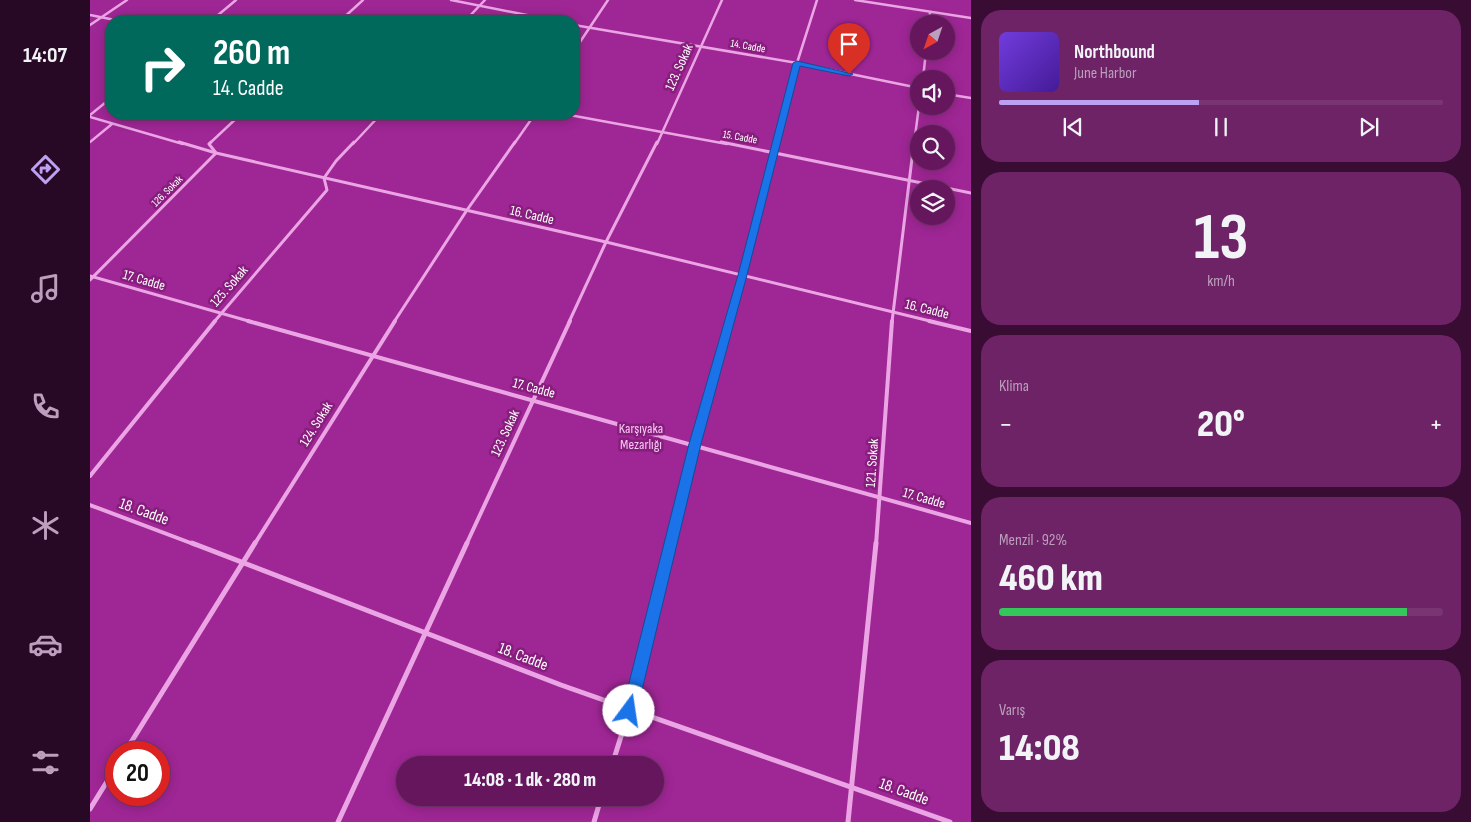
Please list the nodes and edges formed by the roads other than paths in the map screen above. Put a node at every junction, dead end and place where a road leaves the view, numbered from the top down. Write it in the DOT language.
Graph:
graph roads {
  1 [pos="127,0"];
  2 [pos="236,0"];
  3 [pos="363,0"];
  4 [pos="451,0"];
  5 [pos="485,0"];
  6 [pos="608,0"];
  7 [pos="722,0"];
  8 [pos="817,0"];
  9 [pos="855,0"];
  10 [pos="892,0"];
  11 [pos="480,6"];
  12 [pos="891,6"];
  13 [pos="930,12"];
  14 [pos="90,15"];
  15 [pos="105,15"];
  16 [pos="105,15"];
  17 [pos="218,15"];
  18 [pos="347,15"];
  19 [pos="471,15"];
  20 [pos="526,15"];
  21 [pos="930,15"];
  22 [pos="101,18"];
  23 [pos="971,18"];
  24 [pos="105,19"];
  25 [pos="90,25"];
  26 [pos="580,26"];
  27 [pos="588,28"];
  28 [pos="580,41"];
  29 [pos="700,47"];
  30 [pos="797,63"];
  31 [pos="910,86"];
  32 [pos="955,95"];
  33 [pos="971,98"];
  34 [pos="105,103"];
  35 [pos="918,115"];
  36 [pos="90,116"];
  37 [pos="580,117"];
  38 [pos="235,120"];
  39 [pos="375,120"];
  40 [pos="531,120"];
  41 [pos="112,124"];
  42 [pos="662,133"];
  43 [pos="90,142"];
  44 [pos="774,152"];
  45 [pos="216,153"];
  46 [pos="324,178"];
  47 [pos="909,179"];
  48 [pos="971,193"];
  49 [pos="468,210"];
  50 [pos="606,242"];
  51 [pos="742,275"];
  52 [pos="91,278"];
  53 [pos="893,311"];
  54 [pos="220,314"];
  55 [pos="971,331"];
  56 [pos="371,357"];
  57 [pos="533,400"];
  58 [pos="695,444"];
  59 [pos="90,476"];
  60 [pos="881,497"];
  61 [pos="90,505"];
  62 [pos="971,523"];
  63 [pos="244,562"];
  64 [pos="425,633"];
  65 [pos="629,711"];
  66 [pos="132,741"];
  67 [pos="615,756"];
  68 [pos="105,785"];
  69 [pos="852,786"];
  70 [pos="599,806"];
  71 [pos="90,809"];
  72 [pos="338,822"];
  73 [pos="594,822"];
  74 [pos="848,822"];
  75 [pos="950,822"];
  1 -- 16 [label="lane"];
  2 -- 17 [label="lane"];
  3 -- 18 [label="lane"];
  4 -- 11 [label="lane"];
  5 -- 11 [label="lane"];
  6 -- 27 [label="lane"];
  7 -- 29 [label="lane, 123. Sokak"];
  8 -- 30 [label="lane"];
  9 -- 12 [label="lane"];
  10 -- 12 [label="lane"];
  11 -- 19 [label="lane"];
  11 -- 20 [label="lane"];
  12 -- 13 [label="lane"];
  13 -- 21 [label="lane"];
  13 -- 23 [label="lane"];
  14 -- 22 [label="lane"];
  15 -- 22 [label="lane"];
  22 -- 24 [label="lane"];
  22 -- 25 [label="lane"];
  26 -- 27 [label="lane, 14. Cadde"];
  27 -- 28 [label="lane"];
  27 -- 29 [label="lane, 14. Cadde"];
  29 -- 30 [label="lane, 14. Cadde"];
  29 -- 42 [label="lane, 123. Sokak"];
  30 -- 31 [label="lane, 14. Cadde"];
  30 -- 44 [label="lane"];
  32 -- 33 [label="lane"];
  34 -- 36 [label="lane"];
  35 -- 47 [label="lane, 121. Sokak"];
  36 -- 41 [label="lane, 16. Cadde"];
  37 -- 42 [label="lane, 15. Cadde"];
  38 -- 45 [label="lane"];
  39 -- 46 [label="lane, 125. Sokak"];
  40 -- 49 [label="lane, 124. Sokak"];
  41 -- 43 [label="lane"];
  41 -- 45 [label="lane, 16. Cadde"];
  42 -- 44 [label="lane, 15. Cadde"];
  42 -- 50 [label="lane, 123. Sokak"];
  44 -- 47 [label="lane, 15. Cadde"];
  44 -- 51 [label="lane"];
  45 -- 46 [label="lane, 16. Cadde"];
  45 -- 52 [label="lane, 126. Sokak"];
  46 -- 49 [label="lane, 16. Cadde"];
  46 -- 54 [label="lane, 125. Sokak"];
  47 -- 48 [label="lane, 15. Cadde"];
  47 -- 53 [label="lane, 121. Sokak"];
  49 -- 50 [label="lane, 16. Cadde"];
  49 -- 56 [label="lane, 124. Sokak"];
  50 -- 51 [label="lane, 16. Cadde"];
  50 -- 57 [label="lane, 123. Sokak"];
  51 -- 53 [label="lane, 16. Cadde"];
  51 -- 58 [label="lane"];
  52 -- 54 [label="lane, 17. Cadde"];
  53 -- 55 [label="lane, 16. Cadde"];
  53 -- 60 [label="lane, 121. Sokak"];
  54 -- 56 [label="lane, 17. Cadde"];
  54 -- 59 [label="lane, 125. Sokak"];
  56 -- 57 [label="lane, 17. Cadde"];
  56 -- 63 [label="lane, 124. Sokak"];
  57 -- 58 [label="lane, 17. Cadde"];
  57 -- 64 [label="lane, 123. Sokak"];
  58 -- 60 [label="lane, 17. Cadde"];
  58 -- 65 [label="lane"];
  60 -- 62 [label="lane, 17. Cadde"];
  60 -- 69 [label="lane, 121. Sokak"];
  61 -- 63 [label="lane, 18. Cadde"];
  63 -- 64 [label="lane, 18. Cadde"];
  63 -- 66 [label="lane, 124. Sokak"];
  64 -- 65 [label="lane, 18. Cadde"];
  64 -- 72 [label="lane, 123. Sokak"];
  65 -- 67 [label="lane"];
  65 -- 69 [label="lane, 18. Cadde"];
  68 -- 71 [label="lane"];
  69 -- 74 [label="lane, 121. Sokak"];
  69 -- 75 [label="lane, 18. Cadde"];
  70 -- 73 [label="lane"];
}
